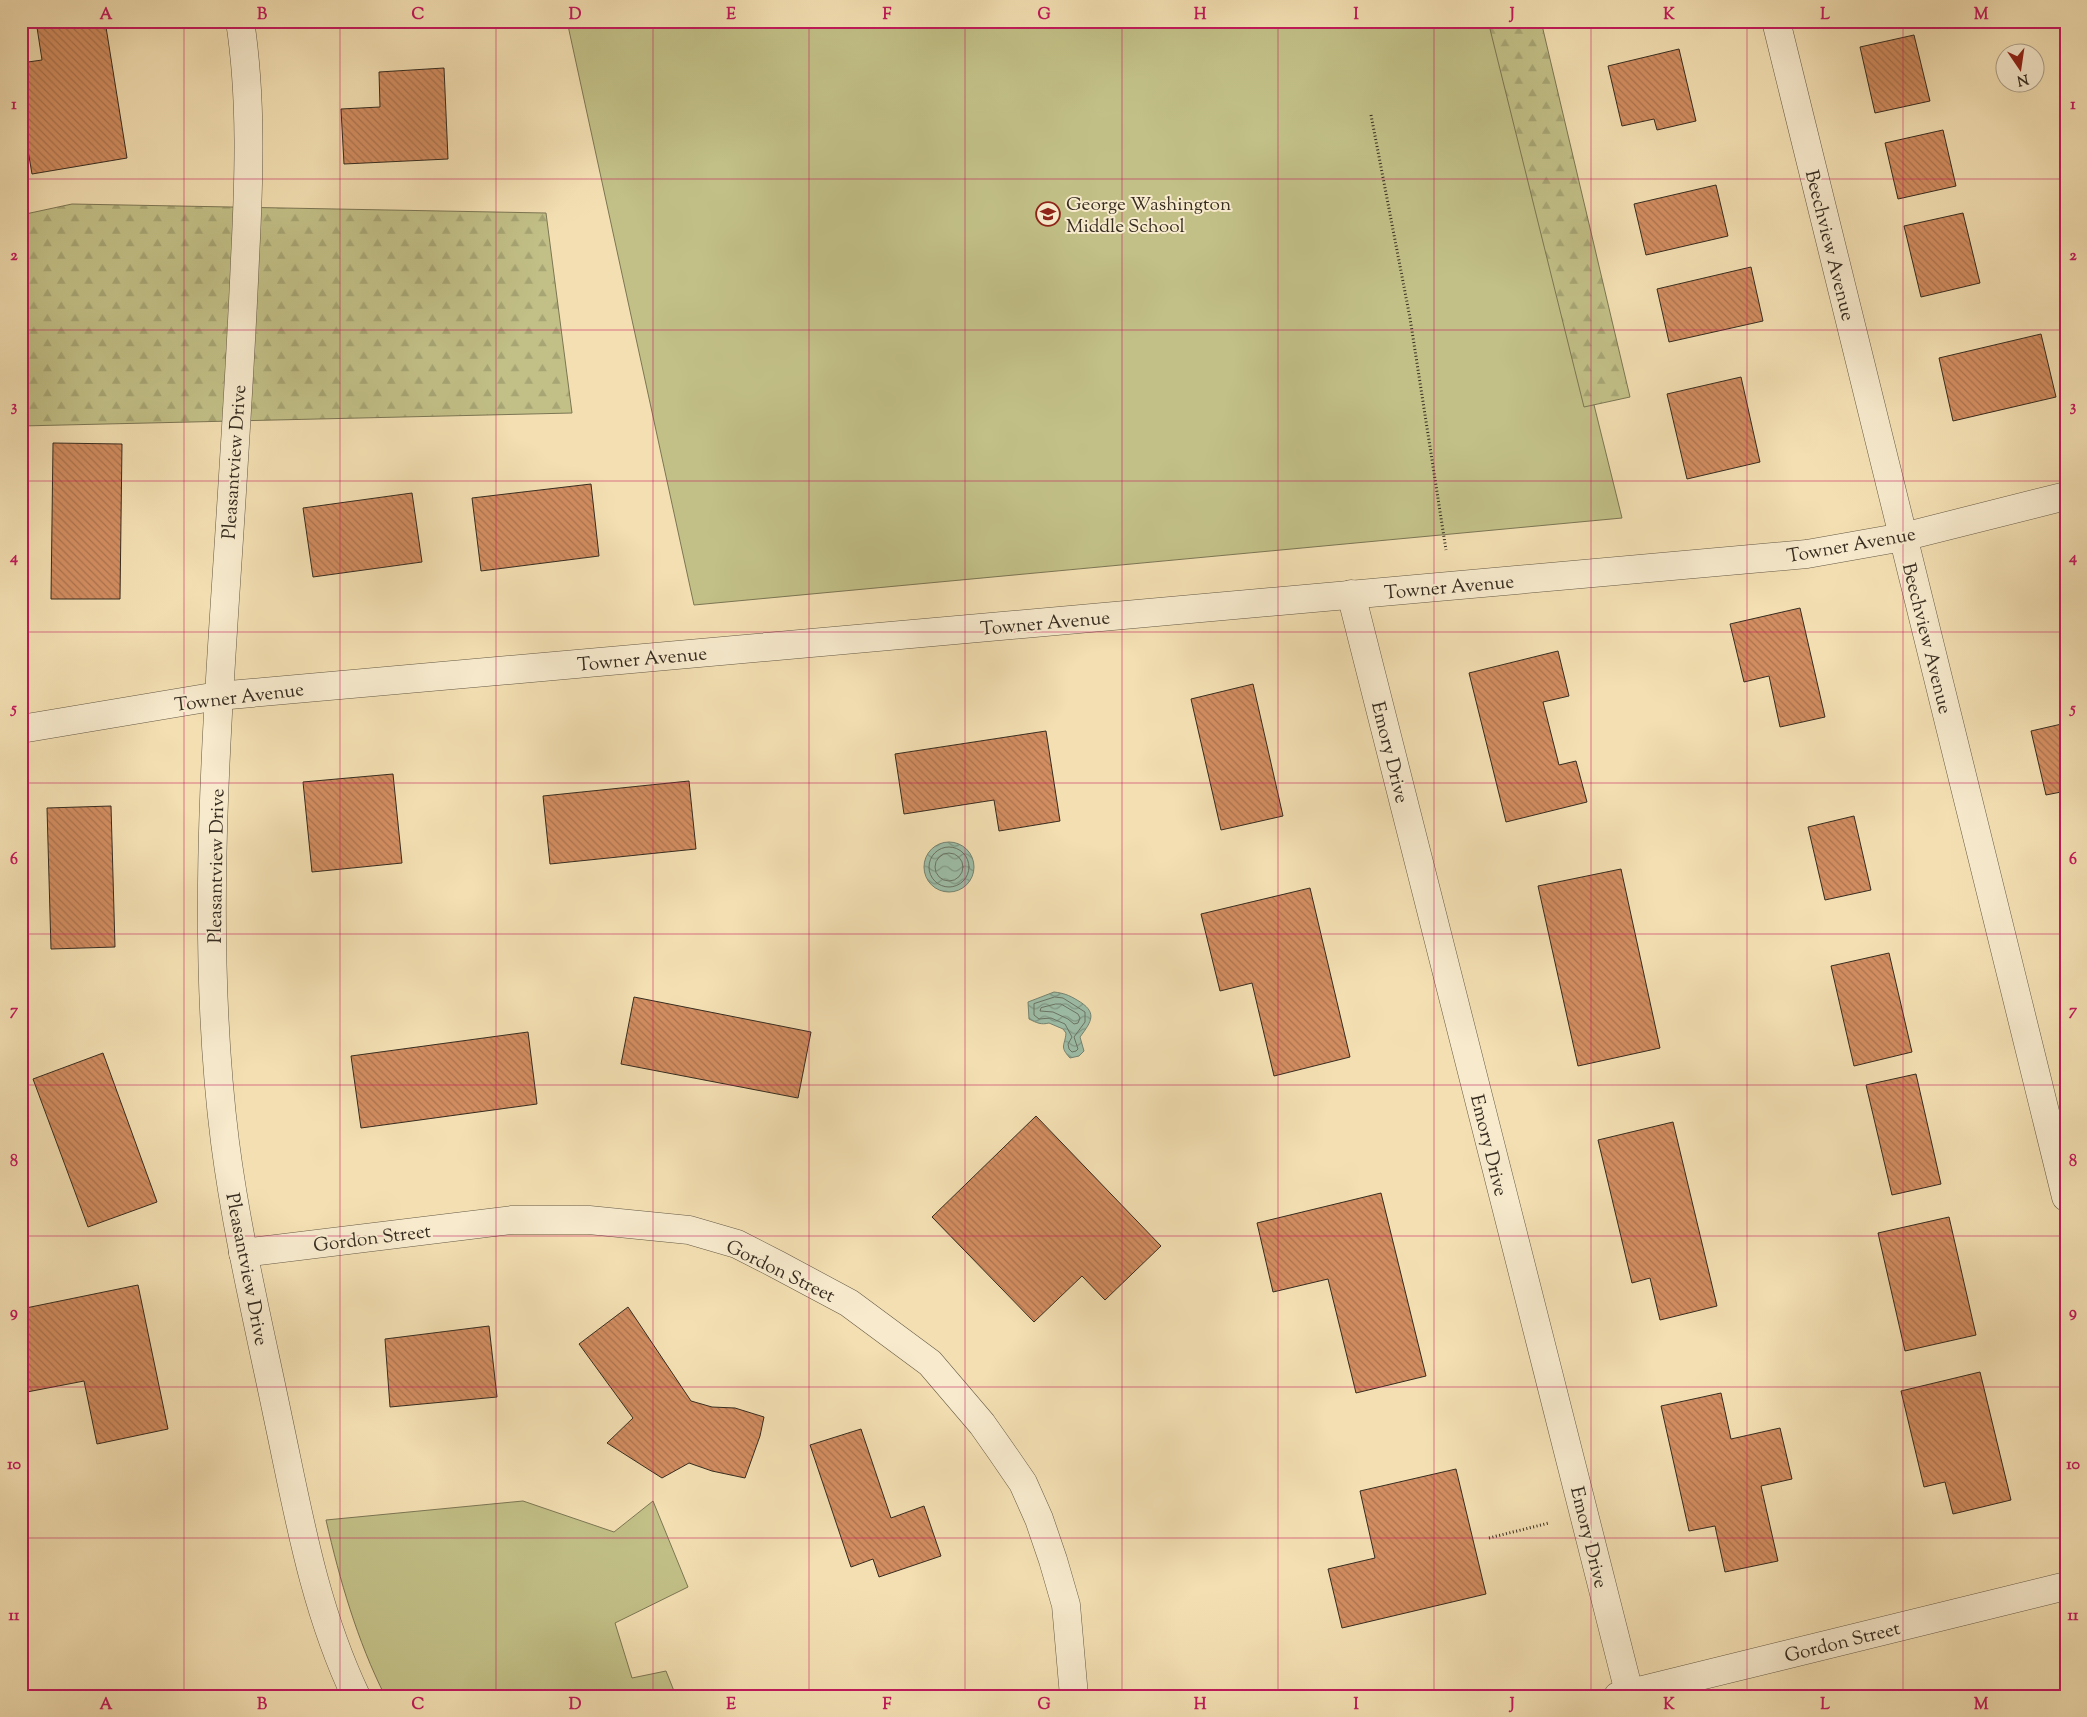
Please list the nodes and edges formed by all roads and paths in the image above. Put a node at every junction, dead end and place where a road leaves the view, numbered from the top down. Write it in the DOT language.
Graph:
graph roads {
  1 [pos="240,21"];
  2 [pos="1776,21"];
  3 [pos="1371,115"];
  4 [pos="2066,496"];
  5 [pos="1903,537"];
  6 [pos="1452,585"];
  7 [pos="1351,594"];
  8 [pos="218,696"];
  9 [pos="21,729"];
  10 [pos="2066,1197"];
  11 [pos="244,1252"];
  12 [pos="1584,1515"];
  13 [pos="1489,1538"];
  14 [pos="2066,1586"];
  15 [pos="1626,1695"];
  16 [pos="356,1696"];
  17 [pos="1074,1696"];
  1 -- 8 [label="street, Pleasantview Drive"];
  2 -- 5 [label="street, Beechview Avenue"];
  3 -- 6 [label="path"];
  4 -- 5 [label="street, Towner Avenue"];
  5 -- 6 [label="street, Towner Avenue"];
  5 -- 10 [label="street, Beechview Avenue"];
  6 -- 7 [label="street, Towner Avenue"];
  7 -- 8 [label="street, Towner Avenue"];
  7 -- 12 [label="street, Emory Drive"];
  8 -- 9 [label="street, Towner Avenue"];
  8 -- 11 [label="street, Pleasantview Drive"];
  11 -- 16 [label="street, Pleasantview Drive"];
  11 -- 17 [label="street, Gordon Street"];
  12 -- 13 [label="path"];
  12 -- 15 [label="street, Emory Drive"];
  14 -- 15 [label="street, Gordon Street"];
}
